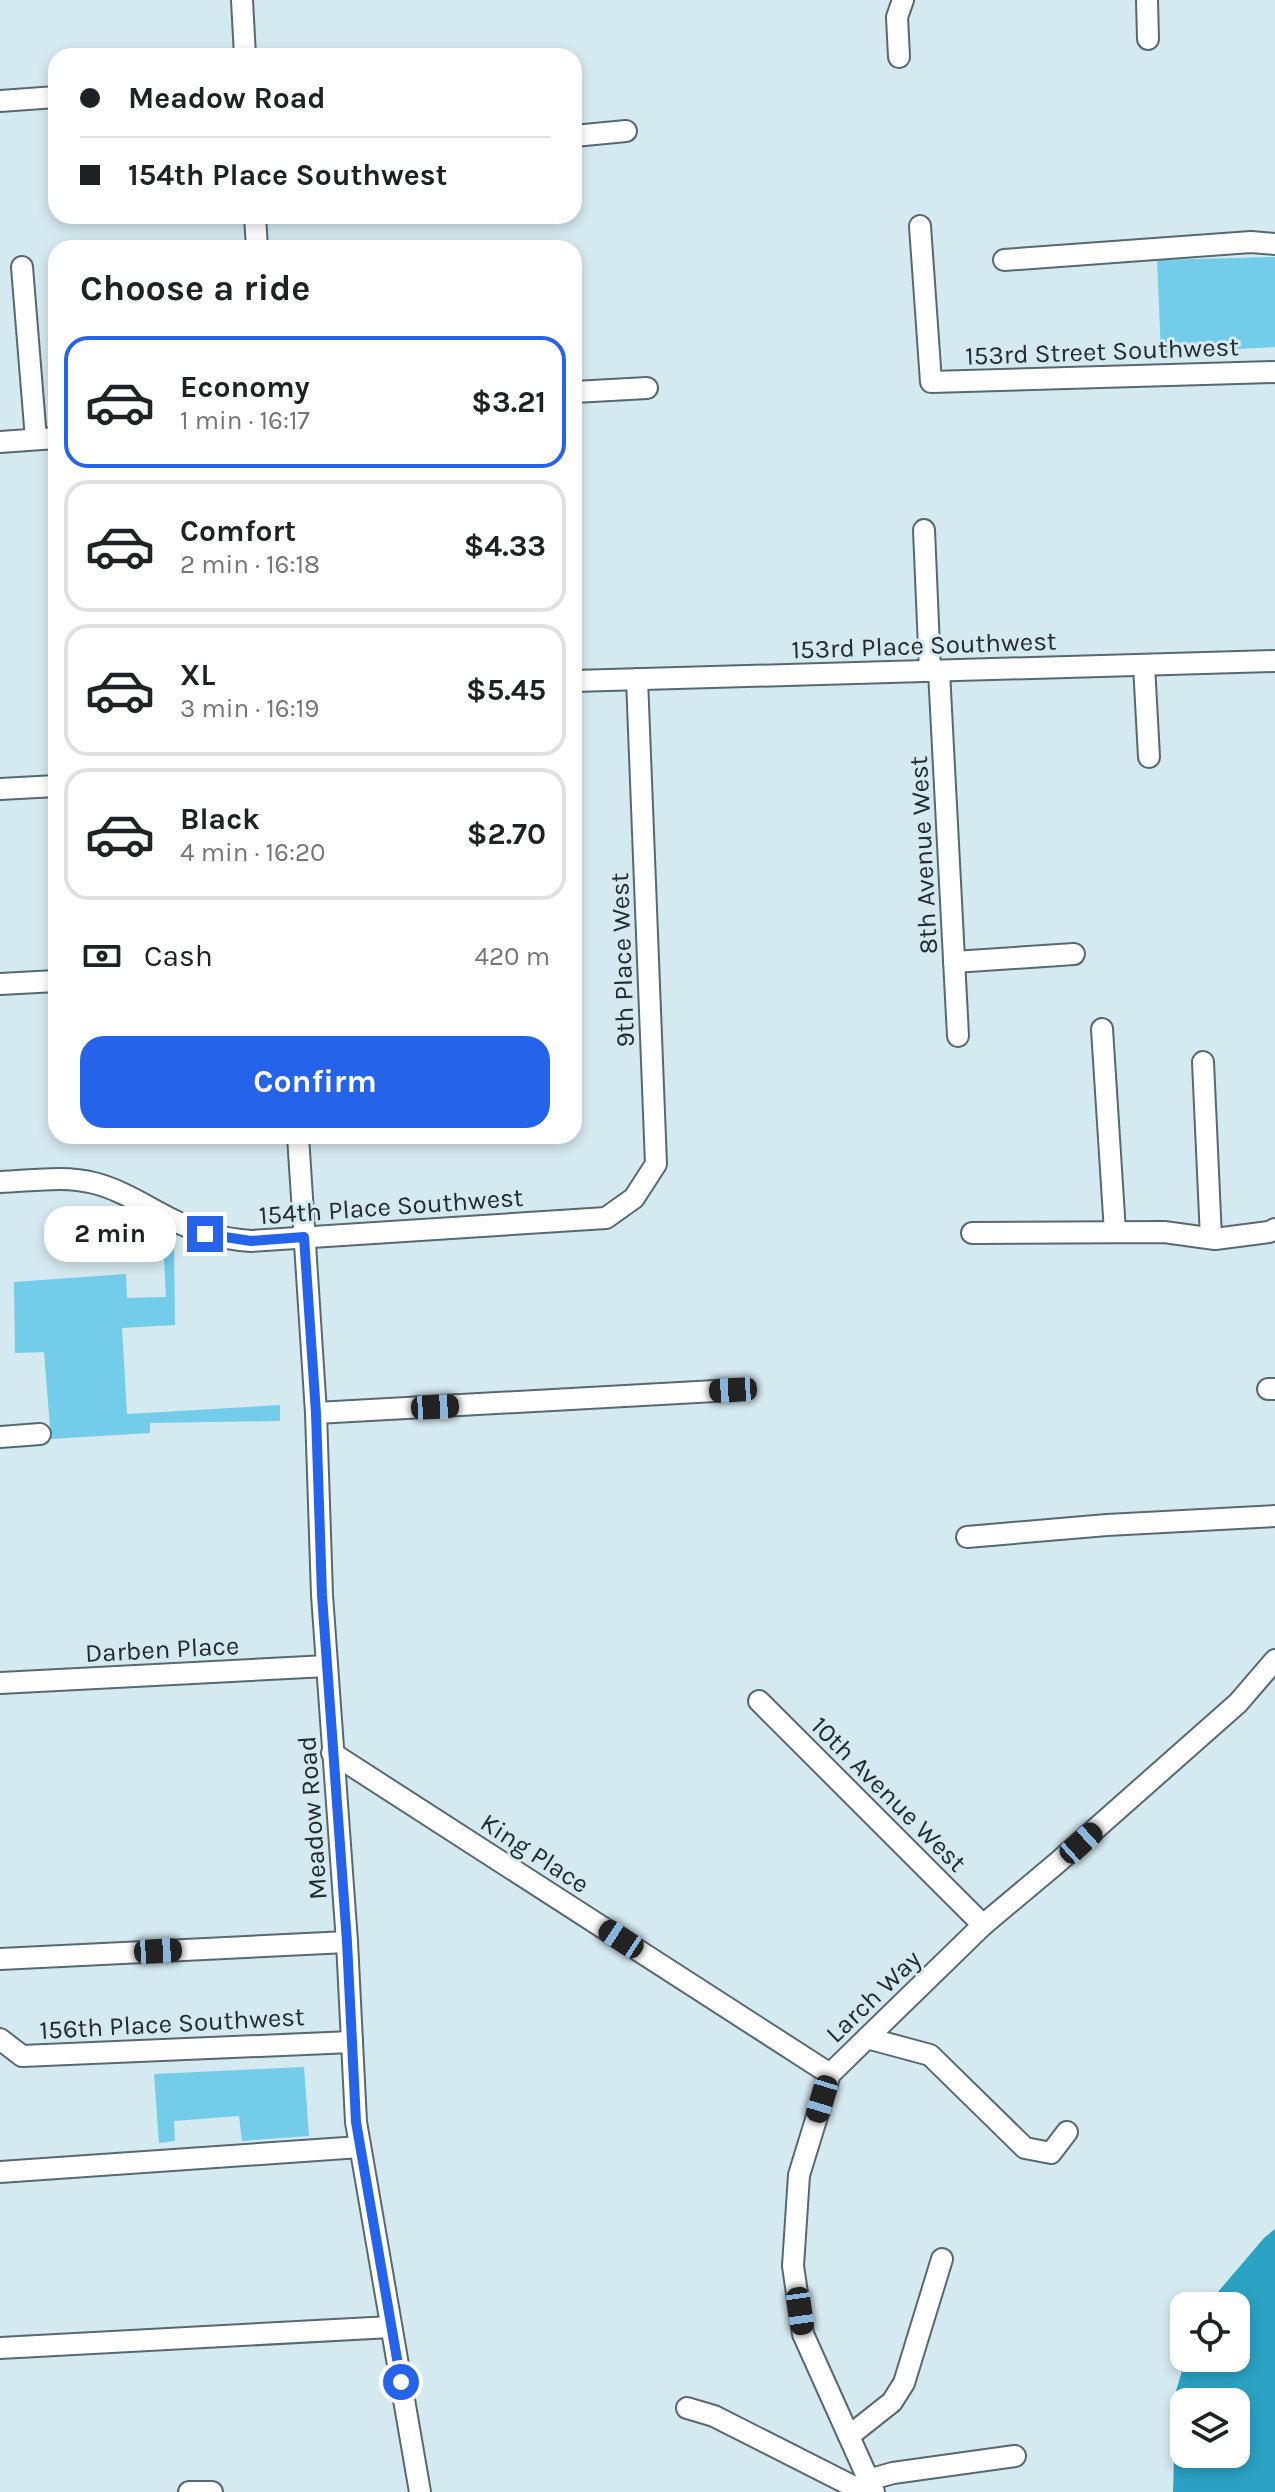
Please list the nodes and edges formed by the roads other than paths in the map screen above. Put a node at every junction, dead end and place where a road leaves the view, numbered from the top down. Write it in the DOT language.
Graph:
graph roads {
  1 [pos="242,0"];
  2 [pos="903,0"];
  3 [pos="1147,0"];
  4 [pos="1148,39"];
  5 [pos="245,48"];
  6 [pos="899,57"];
  7 [pos="48,98"];
  8 [pos="0,101"];
  9 [pos="626,131"];
  10 [pos="582,135"];
  11 [pos="920,226"];
  12 [pos="1275,244"];
  13 [pos="1004,260"];
  14 [pos="22,267"];
  15 [pos="1275,372"];
  16 [pos="647,388"];
  17 [pos="582,392"];
  18 [pos="46,439"];
  19 [pos="0,442"];
  20 [pos="924,530"];
  21 [pos="1275,661"];
  22 [pos="1144,665"];
  23 [pos="935,671"];
  24 [pos="637,679"];
  25 [pos="582,681"];
  26 [pos="1149,757"];
  27 [pos="48,786"];
  28 [pos="0,789"];
  29 [pos="1074,954"];
  30 [pos="954,962"];
  31 [pos="48,981"];
  32 [pos="0,984"];
  33 [pos="1102,1029"];
  34 [pos="958,1036"];
  35 [pos="1203,1062"];
  36 [pos="298,1144"];
  37 [pos="0,1182"];
  38 [pos="606,1218"];
  39 [pos="1275,1229"];
  40 [pos="1115,1232"];
  41 [pos="972,1233"];
  42 [pos="304,1237"];
  43 [pos="1211,1238"];
  44 [pos="733,1390"];
  45 [pos="316,1413"];
  46 [pos="40,1434"];
  47 [pos="0,1437"];
  48 [pos="1275,1516"];
  49 [pos="967,1537"];
  50 [pos="1275,1660"];
  51 [pos="327,1666"];
  52 [pos="0,1683"];
  53 [pos="759,1701"];
  54 [pos="332,1753"];
  55 [pos="983,1925"];
  56 [pos="347,1942"];
  57 [pos="0,1959"];
  58 [pos="867,2038"];
  59 [pos="0,2039"];
  60 [pos="352,2042"];
  61 [pos="830,2074"];
  62 [pos="1067,2132"];
  63 [pos="360,2147"];
  64 [pos="0,2172"];
  65 [pos="942,2259"];
  66 [pos="391,2327"];
  67 [pos="0,2348"];
  68 [pos="687,2408"];
  69 [pos="849,2436"];
  70 [pos="1015,2456"];
  71 [pos="868,2488"];
  72 [pos="189,2492"];
  73 [pos="212,2492"];
  74 [pos="420,2492"];
  1 -- 5 [label="street"];
  2 -- 6 [label="street"];
  3 -- 4 [label="street"];
  7 -- 8 [label="street"];
  9 -- 10 [label="street"];
  11 -- 15 [label="street, 153rd Street Southwest"];
  12 -- 13 [label="street"];
  14 -- 18 [label="street"];
  16 -- 17 [label="street"];
  18 -- 19 [label="street"];
  20 -- 23 [label="street, 8th Avenue West"];
  21 -- 22 [label="street, 153rd Place Southwest"];
  22 -- 23 [label="street, 153rd Place Southwest"];
  22 -- 26 [label="street"];
  23 -- 24 [label="street, 153rd Place Southwest"];
  23 -- 30 [label="street, 8th Avenue West"];
  24 -- 25 [label="street, 153rd Place Southwest"];
  24 -- 38 [label="street, 9th Place West"];
  27 -- 28 [label="street"];
  29 -- 30 [label="street"];
  30 -- 34 [label="street, 8th Avenue West"];
  31 -- 32 [label="street"];
  33 -- 40 [label="street"];
  35 -- 43 [label="street"];
  36 -- 42 [label="street, Meadow Road"];
  37 -- 42 [label="street, 154th Place Southwest"];
  38 -- 42 [label="street, 154th Place Southwest"];
  39 -- 43 [label="street"];
  40 -- 41 [label="street"];
  40 -- 43 [label="street"];
  42 -- 45 [label="street, Meadow Road"];
  44 -- 45 [label="street"];
  45 -- 51 [label="street, Meadow Road"];
  46 -- 47 [label="street"];
  48 -- 49 [label="street"];
  50 -- 55 [label="street, Larch Way"];
  51 -- 52 [label="street, Darben Place"];
  51 -- 54 [label="street, Meadow Road"];
  53 -- 55 [label="street, 10th Avenue West"];
  54 -- 56 [label="street, Meadow Road"];
  54 -- 61 [label="street, King Place"];
  55 -- 58 [label="street, Larch Way"];
  56 -- 57 [label="street"];
  56 -- 60 [label="street, Meadow Road"];
  58 -- 61 [label="street, Larch Way"];
  58 -- 62 [label="street"];
  59 -- 60 [label="street, 156th Place Southwest"];
  60 -- 63 [label="street, Meadow Road"];
  61 -- 69 [label="street, Larch Way"];
  63 -- 64 [label="street"];
  63 -- 66 [label="street, Meadow Road"];
  65 -- 69 [label="street"];
  66 -- 67 [label="street"];
  66 -- 74 [label="street, Meadow Road"];
  68 -- 71 [label="street"];
  69 -- 71 [label="street, Larch Way"];
  70 -- 71 [label="street"];
  72 -- 73 [label="street"];
}
